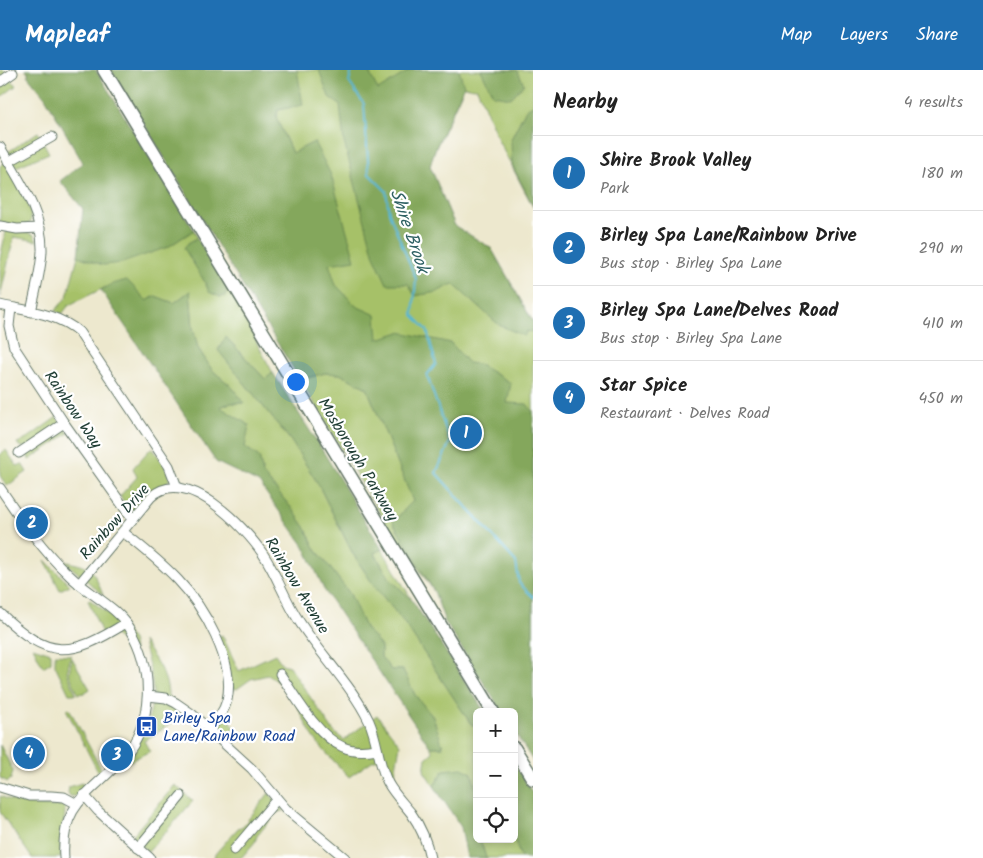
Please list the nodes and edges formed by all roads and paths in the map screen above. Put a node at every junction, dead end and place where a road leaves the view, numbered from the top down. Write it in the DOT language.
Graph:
graph roads {
  1 [pos="104,70"];
  2 [pos="13,73"];
  3 [pos="0,82"];
  4 [pos="52,137"];
  5 [pos="0,147"];
  6 [pos="8,162"];
  7 [pos="0,226"];
  8 [pos="40,228"];
  9 [pos="0,305"];
  10 [pos="11,308"];
  11 [pos="32,312"];
  12 [pos="64,423"];
  13 [pos="19,453"];
  14 [pos="176,487"];
  15 [pos="0,488"];
  16 [pos="132,520"];
  17 [pos="123,532"];
  18 [pos="79,584"];
  19 [pos="0,613"];
  20 [pos="126,623"];
  21 [pos="280,674"];
  22 [pos="148,696"];
  23 [pos="491,708"];
  24 [pos="209,730"];
  25 [pos="377,749"];
  26 [pos="517,753"];
  27 [pos="533,779"];
  28 [pos="0,786"];
  29 [pos="84,795"];
  30 [pos="181,796"];
  31 [pos="277,799"];
  32 [pos="77,804"];
  33 [pos="138,848"];
  34 [pos="234,850"];
  35 [pos="64,858"];
  36 [pos="150,858"];
  37 [pos="344,858"];
  38 [pos="430,858"];
  1 -- 23 [label="highway, Mosborough Parkway"];
  2 -- 3 [label="street"];
  4 -- 6 [label="street"];
  5 -- 6 [label="street"];
  6 -- 8 [label="street"];
  7 -- 8 [label="street"];
  8 -- 11 [label="street"];
  9 -- 10 [label="street"];
  10 -- 11 [label="street"];
  10 -- 12 [label="street, Rainbow Way"];
  11 -- 14 [label="street"];
  12 -- 13 [label="street"];
  12 -- 16 [label="street, Rainbow Way"];
  14 -- 16 [label="street, Rainbow Drive"];
  14 -- 25 [label="street, Rainbow Avenue"];
  15 -- 18 [label="street"];
  16 -- 17 [label="street, Rainbow Drive"];
  17 -- 18 [label="street, Rainbow Drive"];
  17 -- 24 [label="street"];
  18 -- 20 [label="street"];
  19 -- 20 [label="street"];
  20 -- 22 [label="street"];
  21 -- 25 [label="street"];
  22 -- 24 [label="street"];
  22 -- 29 [label="street"];
  24 -- 31 [label="street"];
  25 -- 38 [label="street, Rainbow Avenue"];
  26 -- 27 [label="highway"];
  28 -- 32 [label="street"];
  29 -- 32 [label="street"];
  29 -- 33 [label="street"];
  30 -- 33 [label="street"];
  31 -- 34 [label="street"];
  31 -- 37 [label="street"];
  32 -- 35 [label="street"];
  33 -- 36 [label="street"];
}
